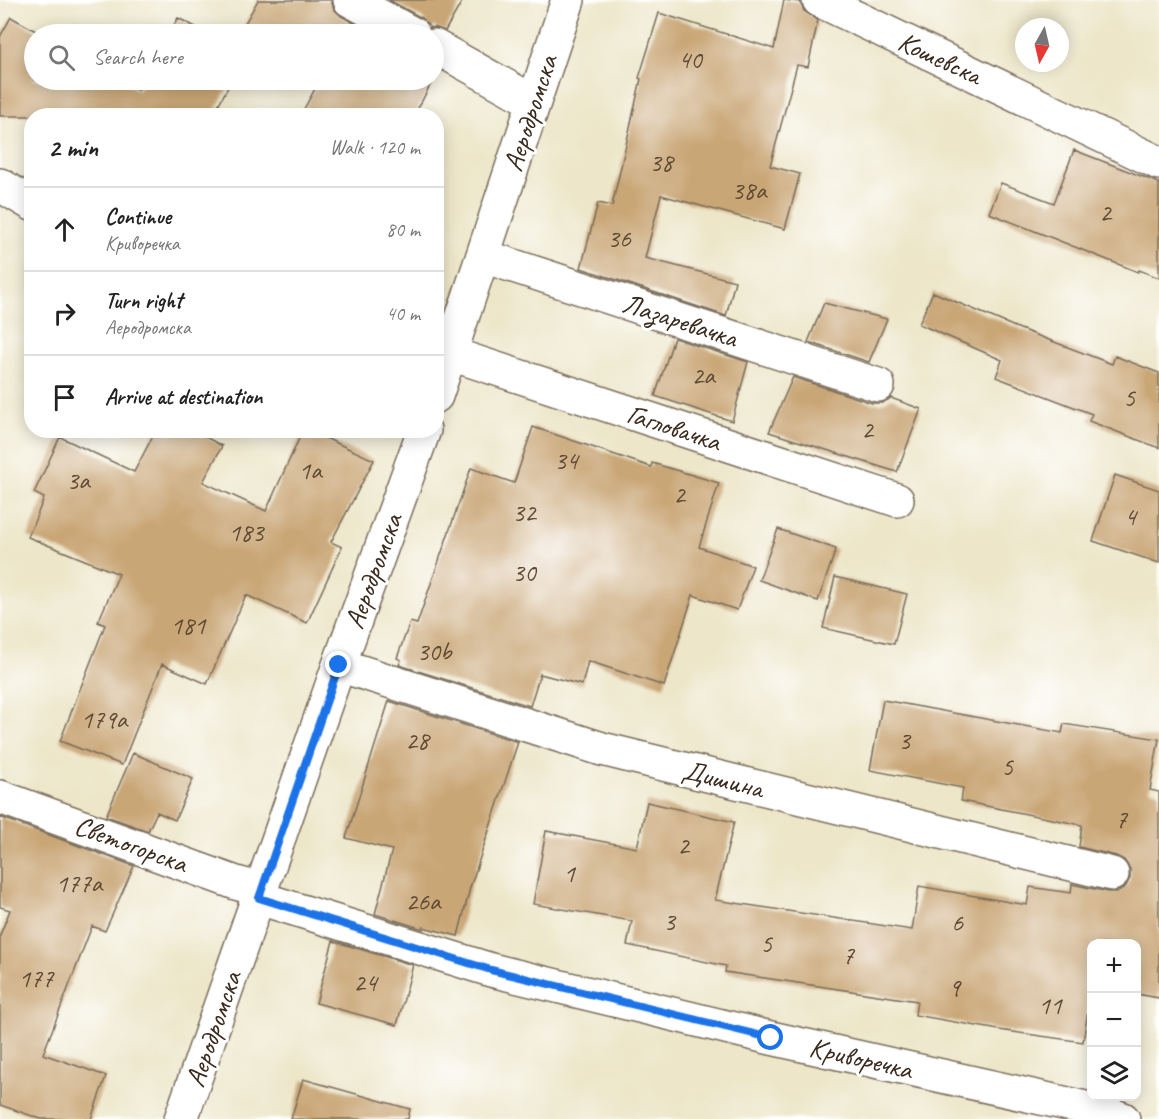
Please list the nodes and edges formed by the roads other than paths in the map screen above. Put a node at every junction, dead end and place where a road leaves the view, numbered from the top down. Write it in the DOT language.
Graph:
graph roads {
  1 [pos="350,0"];
  2 [pos="568,0"];
  3 [pos="819,0"];
  4 [pos="394,24"];
  5 [pos="444,52"];
  6 [pos="534,102"];
  7 [pos="1159,163"];
  8 [pos="0,185"];
  9 [pos="24,199"];
  10 [pos="483,256"];
  11 [pos="451,354"];
  12 [pos="444,374"];
  13 [pos="878,385"];
  14 [pos="421,438"];
  15 [pos="897,500"];
  16 [pos="339,665"];
  17 [pos="0,797"];
  18 [pos="1112,874"];
  19 [pos="269,898"];
  20 [pos="181,1119"];
  21 [pos="1123,1119"];
  1 -- 4 [label="street"];
  2 -- 6 [label="street, Аеродромска"];
  3 -- 7 [label="street, Кошевска"];
  5 -- 6 [label="street"];
  6 -- 10 [label="street, Аеродромска"];
  8 -- 9 [label="street"];
  10 -- 11 [label="street, Аеродромска"];
  10 -- 13 [label="street, Лазаревачка"];
  11 -- 12 [label="street, Аеродромска"];
  11 -- 15 [label="street, Гагловачка"];
  14 -- 16 [label="street, Аеродромска"];
  16 -- 18 [label="street, Дишина"];
  16 -- 19 [label="street, Аеродромска"];
  17 -- 19 [label="street, Светогорска"];
  19 -- 20 [label="street, Аеродромска"];
  19 -- 21 [label="street, Криворечка"];
}
